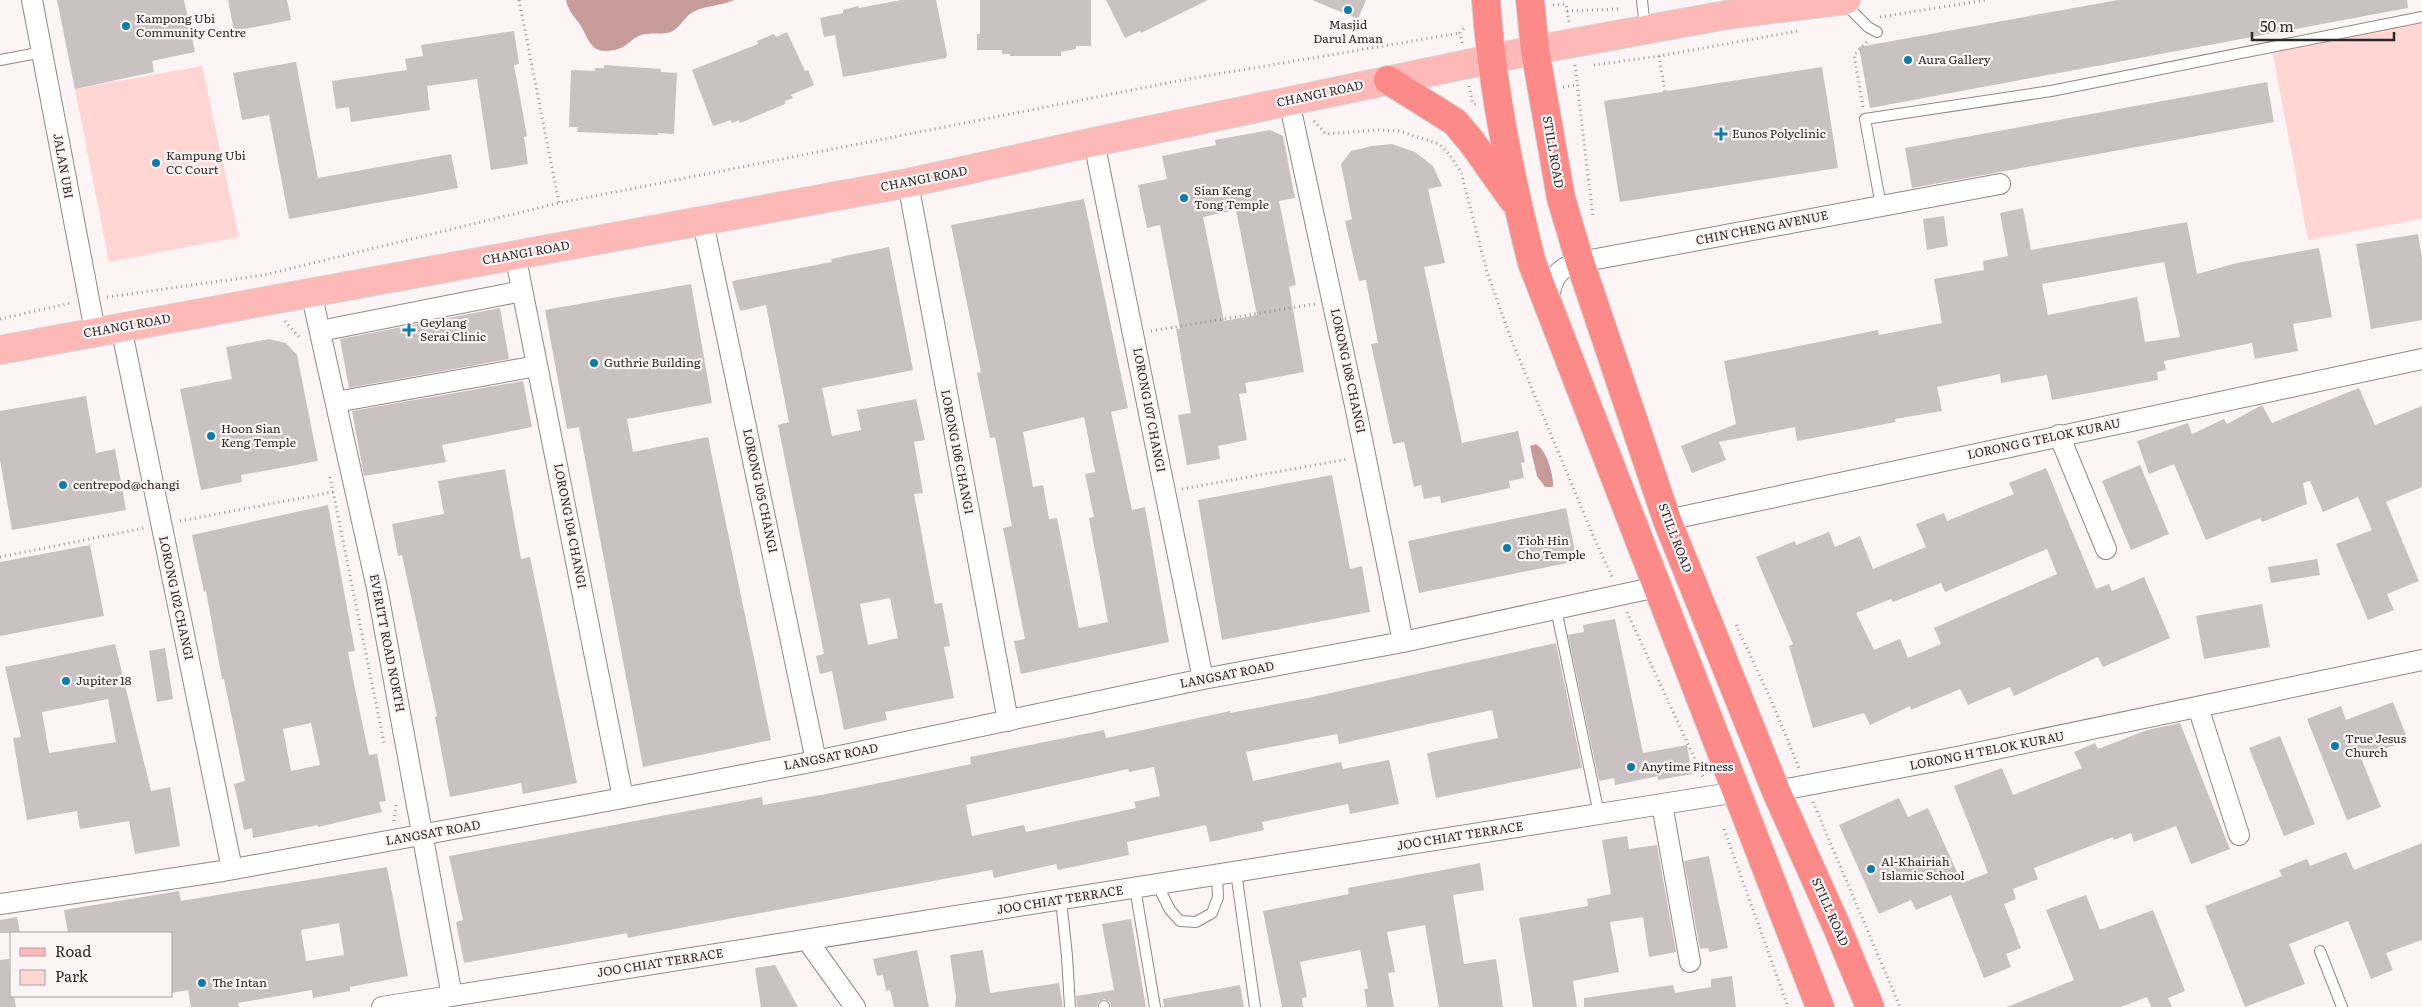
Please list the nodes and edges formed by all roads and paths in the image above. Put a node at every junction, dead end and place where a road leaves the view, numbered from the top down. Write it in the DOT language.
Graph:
graph roads {
  1 [pos="32,0"];
  2 [pos="519,0"];
  3 [pos="1486,0"];
  4 [pos="1530,0"];
  5 [pos="1642,0"];
  6 [pos="1986,0"];
  7 [pos="1842,1"];
  8 [pos="1853,10"];
  9 [pos="2422,17"];
  10 [pos="1646,29"];
  11 [pos="1803,30"];
  12 [pos="1877,32"];
  13 [pos="1460,33"];
  14 [pos="1535,50"];
  15 [pos="43,52"];
  16 [pos="1659,56"];
  17 [pos="1490,59"];
  18 [pos="0,60"];
  19 [pos="1575,67"];
  20 [pos="1388,80"];
  21 [pos="1666,92"];
  22 [pos="1289,101"];
  23 [pos="1865,120"];
  24 [pos="1094,142"];
  25 [pos="1439,144"];
  26 [pos="908,183"];
  27 [pos="2000,184"];
  28 [pos="559,203"];
  29 [pos="1517,205"];
  30 [pos="1881,206"];
  31 [pos="703,222"];
  32 [pos="515,254"];
  33 [pos="1580,262"];
  34 [pos="522,291"];
  35 [pos="311,292"];
  36 [pos="102,298"];
  37 [pos="1332,301"];
  38 [pos="77,302"];
  39 [pos="1547,302"];
  40 [pos="1599,315"];
  41 [pos="283,318"];
  42 [pos="0,319"];
  43 [pos="108,329"];
  44 [pos="320,331"];
  45 [pos="1559,333"];
  46 [pos="1133,334"];
  47 [pos="304,346"];
  48 [pos="0,350"];
  49 [pos="2422,359"];
  50 [pos="537,366"];
  51 [pos="336,402"];
  52 [pos="2059,435"];
  53 [pos="1353,458"];
  54 [pos="330,473"];
  55 [pos="1177,490"];
  56 [pos="1667,520"];
  57 [pos="2106,549"];
  58 [pos="1657,587"];
  59 [pos="1621,594"];
  60 [pos="1556,609"];
  61 [pos="1732,617"];
  62 [pos="1404,642"];
  63 [pos="2422,660"];
  64 [pos="1203,679"];
  65 [pos="2198,707"];
  66 [pos="1008,721"];
  67 [pos="386,752"];
  68 [pos="816,761"];
  69 [pos="1807,786"];
  70 [pos="1738,792"];
  71 [pos="1776,792"];
  72 [pos="623,798"];
  73 [pos="396,800"];
  74 [pos="1662,804"];
  75 [pos="1598,814"];
  76 [pos="387,826"];
  77 [pos="424,835"];
  78 [pos="2239,835"];
  79 [pos="232,869"];
  80 [pos="1226,873"];
  81 [pos="1157,884"];
  82 [pos="1135,888"];
  83 [pos="1061,900"];
  84 [pos="0,904"];
  85 [pos="807,940"];
  86 [pos="2320,951"];
  87 [pos="1690,962"];
  88 [pos="452,996"];
  89 [pos="382,1007"];
  90 [pos="855,1007"];
  91 [pos="1070,1007"];
  92 [pos="1155,1007"];
  93 [pos="1255,1007"];
  94 [pos="1820,1007"];
  95 [pos="1870,1007"];
  96 [pos="1900,1007"];
  97 [pos="2342,1007"];
  1 -- 15 [label="street, JALAN UBI"];
  2 -- 28 [label="path"];
  3 -- 17 [label="highway"];
  4 -- 14 [label="highway, STILL ROAD"];
  5 -- 10 [label="lane"];
  6 -- 8 [label="path"];
  7 -- 8 [label="main road, CHANGI ROAD"];
  7 -- 10 [label="main road, CHANGI ROAD"];
  8 -- 12 [label="lane"];
  9 -- 23 [label="lane"];
  10 -- 14 [label="main road, CHANGI ROAD"];
  11 -- 16 [label="path"];
  12 -- 23 [label="path"];
  13 -- 28 [label="path"];
  14 -- 17 [label="main road, CHANGI ROAD"];
  14 -- 33 [label="highway, STILL ROAD"];
  15 -- 18 [label="lane"];
  15 -- 43 [label="street, JALAN UBI"];
  16 -- 19 [label="path"];
  16 -- 21 [label="path"];
  17 -- 20 [label="main road, CHANGI ROAD"];
  17 -- 29 [label="highway"];
  20 -- 22 [label="main road, CHANGI ROAD"];
  20 -- 29 [label="highway"];
  22 -- 24 [label="main road, CHANGI ROAD"];
  22 -- 37 [label="street, LORONG 108 CHANGI"];
  23 -- 30 [label="lane"];
  24 -- 26 [label="main road, CHANGI ROAD"];
  24 -- 46 [label="street, LORONG 107 CHANGI"];
  25 -- 59 [label="path"];
  26 -- 31 [label="main road, CHANGI ROAD"];
  26 -- 66 [label="street, LORONG 106 CHANGI"];
  27 -- 30 [label="street, CHIN CHENG AVENUE"];
  28 -- 36 [label="path"];
  29 -- 39 [label="highway"];
  30 -- 33 [label="street, CHIN CHENG AVENUE"];
  31 -- 32 [label="main road, CHANGI ROAD"];
  31 -- 68 [label="street, LORONG 105 CHANGI"];
  32 -- 34 [label="street, LORONG 104 CHANGI"];
  32 -- 35 [label="main road, CHANGI ROAD"];
  33 -- 39 [label="street, CHIN CHENG AVENUE"];
  33 -- 40 [label="highway, STILL ROAD"];
  34 -- 44 [label="street"];
  34 -- 50 [label="street, LORONG 104 CHANGI"];
  35 -- 43 [label="main road, CHANGI ROAD"];
  35 -- 44 [label="street, EVERITT ROAD NORTH"];
  37 -- 46 [label="path"];
  37 -- 62 [label="street, LORONG 108 CHANGI"];
  38 -- 42 [label="path"];
  39 -- 45 [label="highway"];
  40 -- 45 [label="highway"];
  40 -- 56 [label="highway, STILL ROAD"];
  41 -- 47 [label="path"];
  43 -- 48 [label="main road, CHANGI ROAD"];
  43 -- 79 [label="street, LORONG 102 CHANGI"];
  44 -- 51 [label="street, EVERITT ROAD NORTH"];
  45 -- 58 [label="highway"];
  46 -- 64 [label="street, LORONG 107 CHANGI"];
  49 -- 52 [label="street, LORONG G TELOK KURAU"];
  50 -- 51 [label="street"];
  50 -- 72 [label="street, LORONG 104 CHANGI"];
  51 -- 77 [label="street, EVERITT ROAD NORTH"];
  52 -- 56 [label="street, LORONG G TELOK KURAU"];
  52 -- 57 [label="street"];
  53 -- 55 [label="path"];
  54 -- 67 [label="path"];
  56 -- 71 [label="highway, STILL ROAD"];
  58 -- 59 [label="street, LANGSAT ROAD"];
  58 -- 70 [label="highway"];
  59 -- 60 [label="street, LANGSAT ROAD"];
  60 -- 62 [label="street, LANGSAT ROAD"];
  60 -- 75 [label="lane"];
  61 -- 69 [label="path"];
  62 -- 64 [label="street, LANGSAT ROAD"];
  63 -- 65 [label="street, LORONG H TELOK KURAU"];
  64 -- 66 [label="street, LANGSAT ROAD"];
  65 -- 69 [label="street, LORONG H TELOK KURAU"];
  65 -- 78 [label="street"];
  66 -- 68 [label="street, LANGSAT ROAD"];
  68 -- 72 [label="street, LANGSAT ROAD"];
  69 -- 71 [label="street, LORONG H TELOK KURAU"];
  69 -- 96 [label="path"];
  70 -- 74 [label="street, JOO CHIAT TERRACE"];
  70 -- 94 [label="highway"];
  71 -- 95 [label="highway, STILL ROAD"];
  72 -- 77 [label="street, LANGSAT ROAD"];
  73 -- 76 [label="path"];
  74 -- 75 [label="street, JOO CHIAT TERRACE"];
  74 -- 87 [label="street"];
  75 -- 80 [label="street, JOO CHIAT TERRACE"];
  77 -- 79 [label="street, LANGSAT ROAD"];
  77 -- 88 [label="street, EVERITT ROAD NORTH"];
  79 -- 84 [label="street, LANGSAT ROAD"];
  80 -- 81 [label="street, JOO CHIAT TERRACE"];
  80 -- 81 [label="lane"];
  80 -- 93 [label="lane"];
  81 -- 82 [label="street, JOO CHIAT TERRACE"];
  82 -- 83 [label="street, JOO CHIAT TERRACE"];
  82 -- 92 [label="lane"];
  83 -- 85 [label="street, JOO CHIAT TERRACE"];
  83 -- 91 [label="lane"];
  85 -- 88 [label="street, JOO CHIAT TERRACE"];
  85 -- 90 [label="street"];
  86 -- 97 [label="lane"];
  88 -- 89 [label="street, JOO CHIAT TERRACE"];
}
